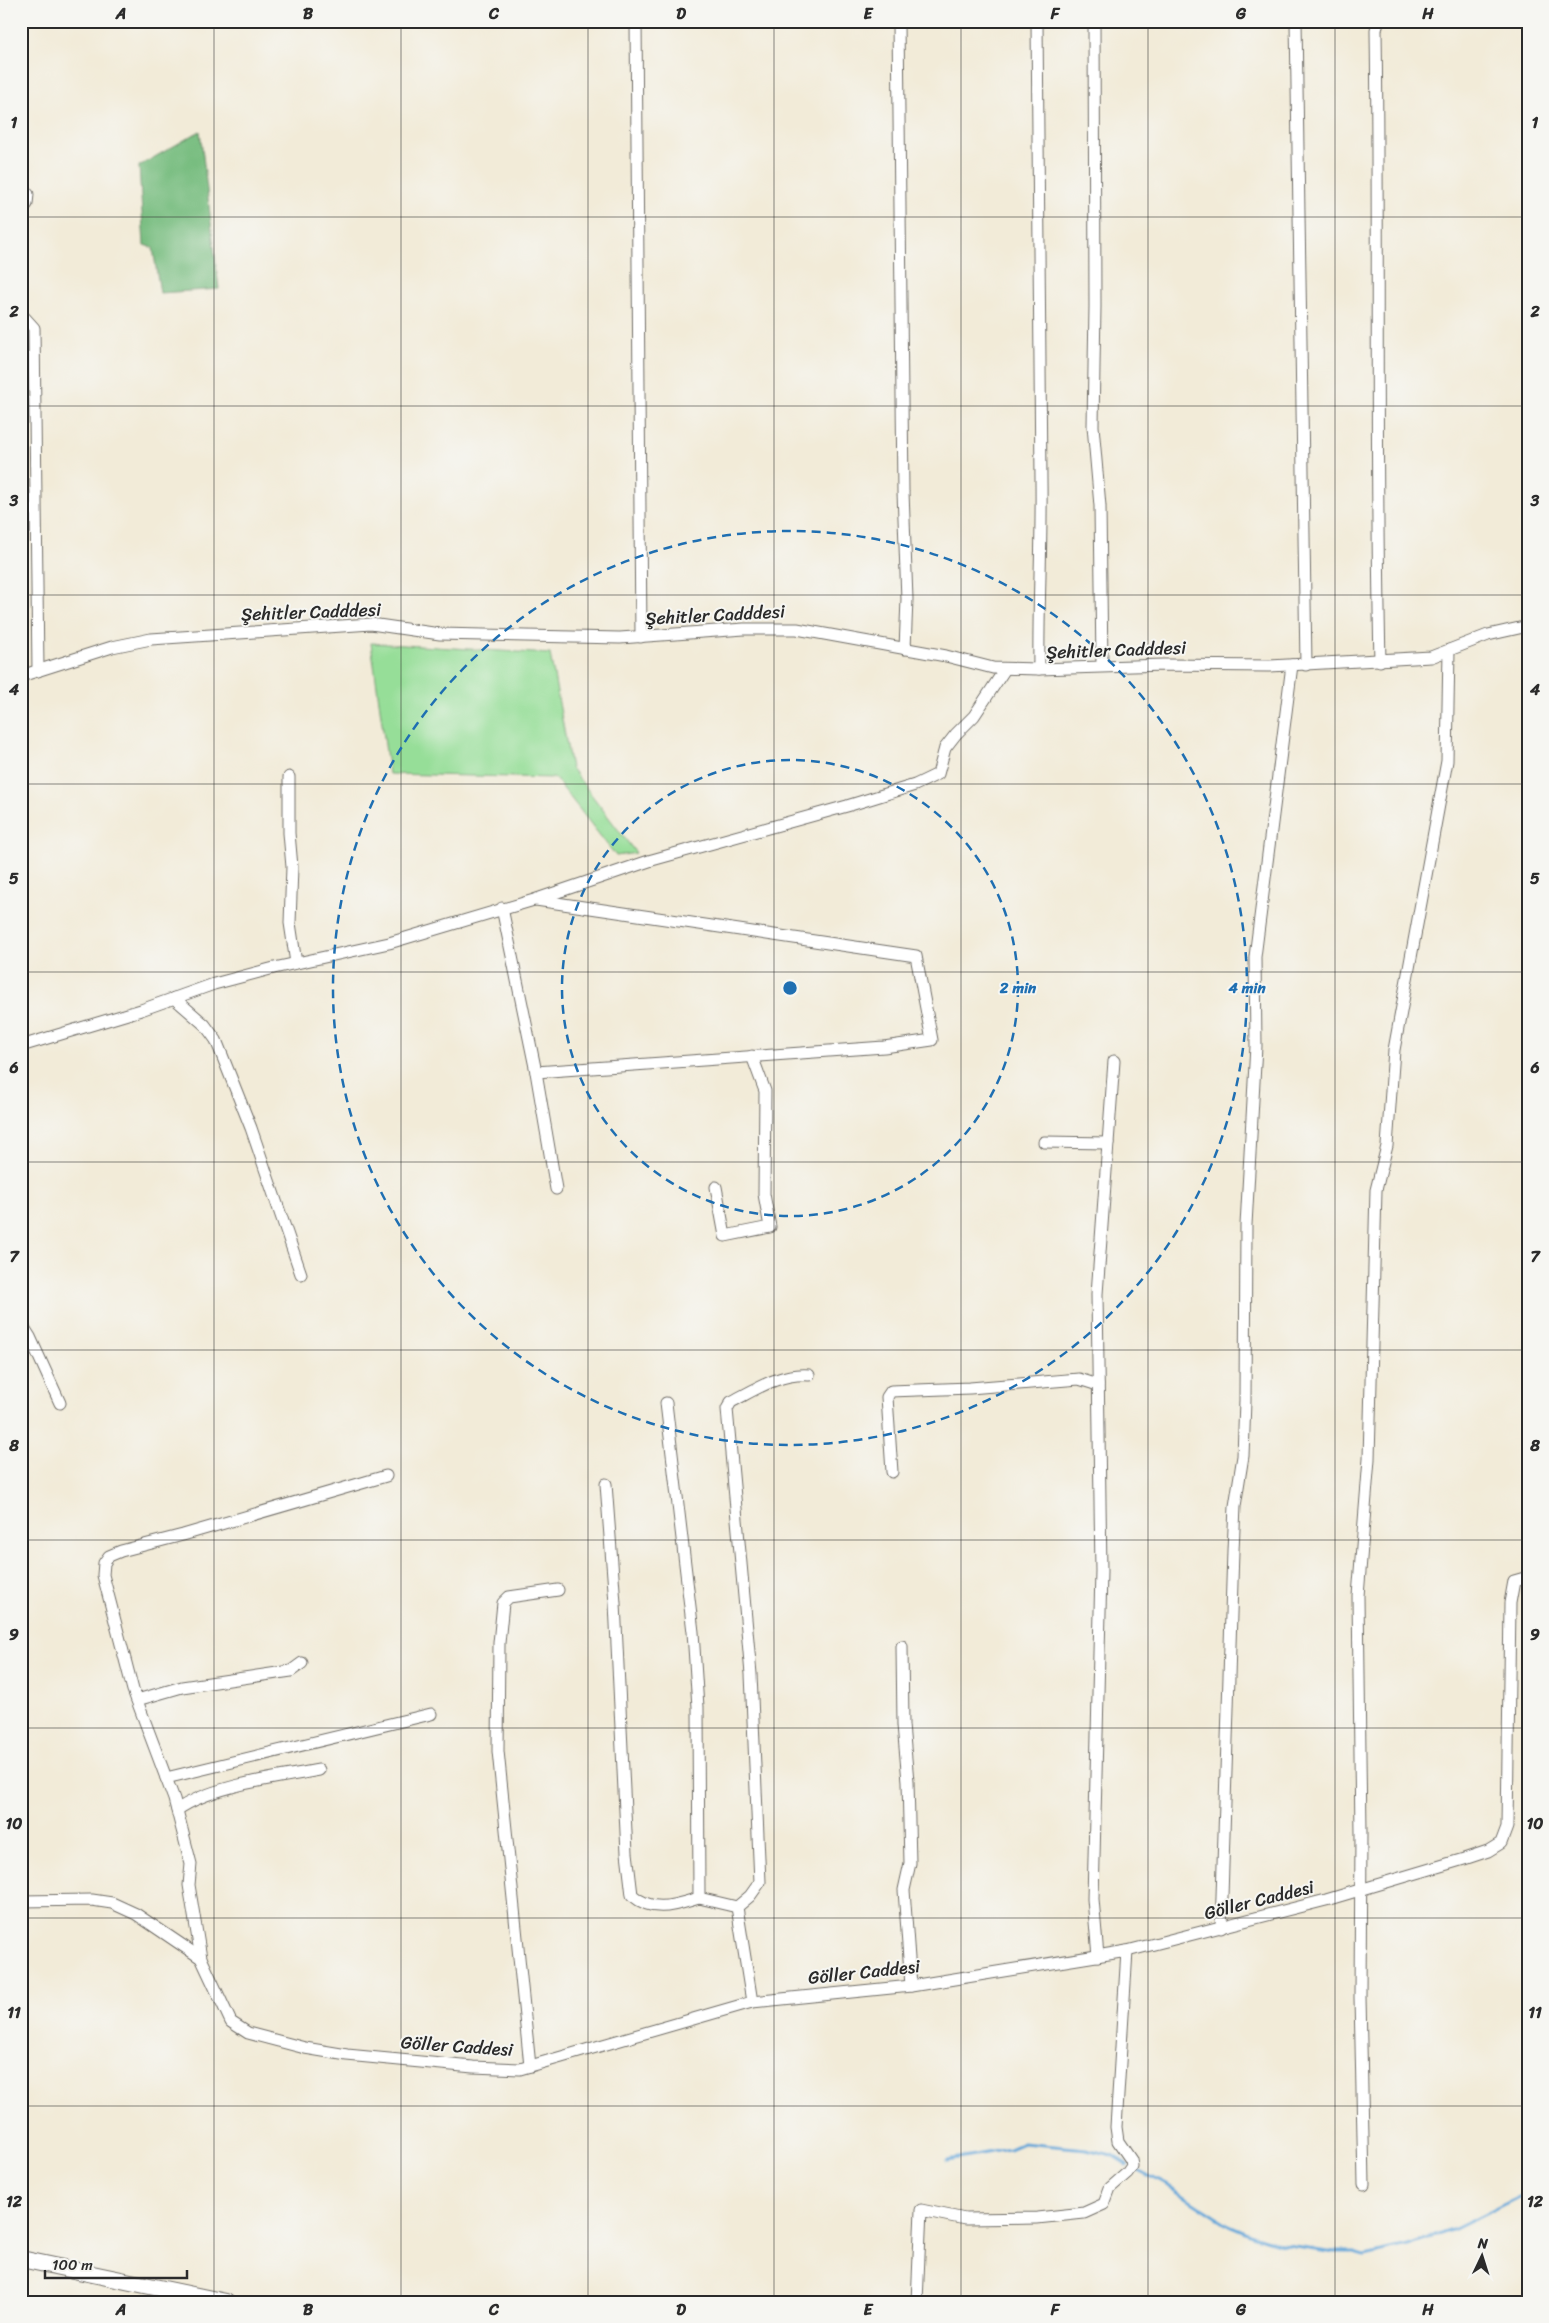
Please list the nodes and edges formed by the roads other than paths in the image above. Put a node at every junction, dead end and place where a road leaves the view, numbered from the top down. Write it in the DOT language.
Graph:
graph roads {
  1 [pos="636,21"];
  2 [pos="898,21"];
  3 [pos="1036,21"];
  4 [pos="1094,21"];
  5 [pos="1296,21"];
  6 [pos="1378,21"];
  7 [pos="28,194"];
  8 [pos="21,211"];
  9 [pos="21,318"];
  10 [pos="1528,626"];
  11 [pos="641,636"];
  12 [pos="905,649"];
  13 [pos="1449,650"];
  14 [pos="1380,661"];
  15 [pos="1292,665"];
  16 [pos="1306,665"];
  17 [pos="1102,666"];
  18 [pos="1005,669"];
  19 [pos="38,670"];
  20 [pos="1039,670"];
  21 [pos="21,676"];
  22 [pos="289,777"];
  23 [pos="534,900"];
  24 [pos="502,908"];
  25 [pos="296,963"];
  26 [pos="174,998"];
  27 [pos="21,1046"];
  28 [pos="752,1056"];
  29 [pos="1114,1061"];
  30 [pos="536,1072"];
  31 [pos="1044,1142"];
  32 [pos="1108,1142"];
  33 [pos="716,1187"];
  34 [pos="556,1188"];
  35 [pos="301,1274"];
  36 [pos="21,1324"];
  37 [pos="809,1375"];
  38 [pos="1098,1385"];
  39 [pos="60,1403"];
  40 [pos="666,1404"];
  41 [pos="892,1472"];
  42 [pos="386,1476"];
  43 [pos="606,1484"];
  44 [pos="1528,1577"];
  45 [pos="558,1590"];
  46 [pos="902,1646"];
  47 [pos="302,1663"];
  48 [pos="137,1700"];
  49 [pos="431,1714"];
  50 [pos="319,1770"];
  51 [pos="166,1778"];
  52 [pos="177,1810"];
  53 [pos="1360,1890"];
  54 [pos="700,1898"];
  55 [pos="21,1902"];
  56 [pos="737,1907"];
  57 [pos="1220,1928"];
  58 [pos="1127,1951"];
  59 [pos="1098,1956"];
  60 [pos="201,1958"];
  61 [pos="911,1986"];
  62 [pos="752,2002"];
  63 [pos="530,2066"];
  64 [pos="1364,2184"];
  65 [pos="21,2259"];
  66 [pos="221,2301"];
  67 [pos="917,2302"];
  1 -- 11 [label="street"];
  2 -- 12 [label="street"];
  3 -- 20 [label="street"];
  4 -- 17 [label="street"];
  5 -- 16 [label="street"];
  6 -- 14 [label="street"];
  7 -- 8 [label="street"];
  9 -- 19 [label="street"];
  10 -- 13 [label="street, Şehitler Cadddesi"];
  11 -- 12 [label="street, Şehitler Cadddesi"];
  11 -- 19 [label="street, Şehitler Cadddesi"];
  12 -- 18 [label="street, Şehitler Cadddesi"];
  13 -- 14 [label="street, Şehitler Cadddesi"];
  13 -- 53 [label="street"];
  14 -- 16 [label="street, Şehitler Cadddesi"];
  15 -- 16 [label="street, Şehitler Cadddesi"];
  15 -- 17 [label="street, Şehitler Cadddesi"];
  15 -- 57 [label="street"];
  17 -- 20 [label="street, Şehitler Cadddesi"];
  18 -- 20 [label="street, Şehitler Cadddesi"];
  18 -- 23 [label="street"];
  19 -- 21 [label="street, Şehitler Cadddesi"];
  22 -- 25 [label="street"];
  23 -- 24 [label="street"];
  23 -- 28 [label="street"];
  24 -- 25 [label="street"];
  24 -- 30 [label="street"];
  25 -- 26 [label="street"];
  26 -- 27 [label="street"];
  26 -- 35 [label="street"];
  28 -- 30 [label="street"];
  28 -- 33 [label="street"];
  29 -- 32 [label="street"];
  30 -- 34 [label="street"];
  31 -- 32 [label="street"];
  32 -- 38 [label="street"];
  36 -- 39 [label="street"];
  37 -- 56 [label="street"];
  38 -- 41 [label="street"];
  38 -- 59 [label="street"];
  40 -- 54 [label="street"];
  42 -- 48 [label="street"];
  43 -- 54 [label="street"];
  44 -- 53 [label="street, Göller Caddesi"];
  45 -- 63 [label="street"];
  46 -- 61 [label="street"];
  47 -- 48 [label="street"];
  48 -- 51 [label="street"];
  49 -- 51 [label="street"];
  50 -- 52 [label="street"];
  51 -- 52 [label="street"];
  52 -- 60 [label="street"];
  53 -- 57 [label="street, Göller Caddesi"];
  53 -- 64 [label="street"];
  54 -- 56 [label="street"];
  55 -- 60 [label="street"];
  56 -- 62 [label="street"];
  57 -- 58 [label="street, Göller Caddesi"];
  58 -- 59 [label="street, Göller Caddesi"];
  58 -- 67 [label="street"];
  59 -- 61 [label="street, Göller Caddesi"];
  60 -- 63 [label="street, Göller Caddesi"];
  61 -- 62 [label="street, Göller Caddesi"];
  62 -- 63 [label="street, Göller Caddesi"];
  65 -- 66 [label="street"];
}
